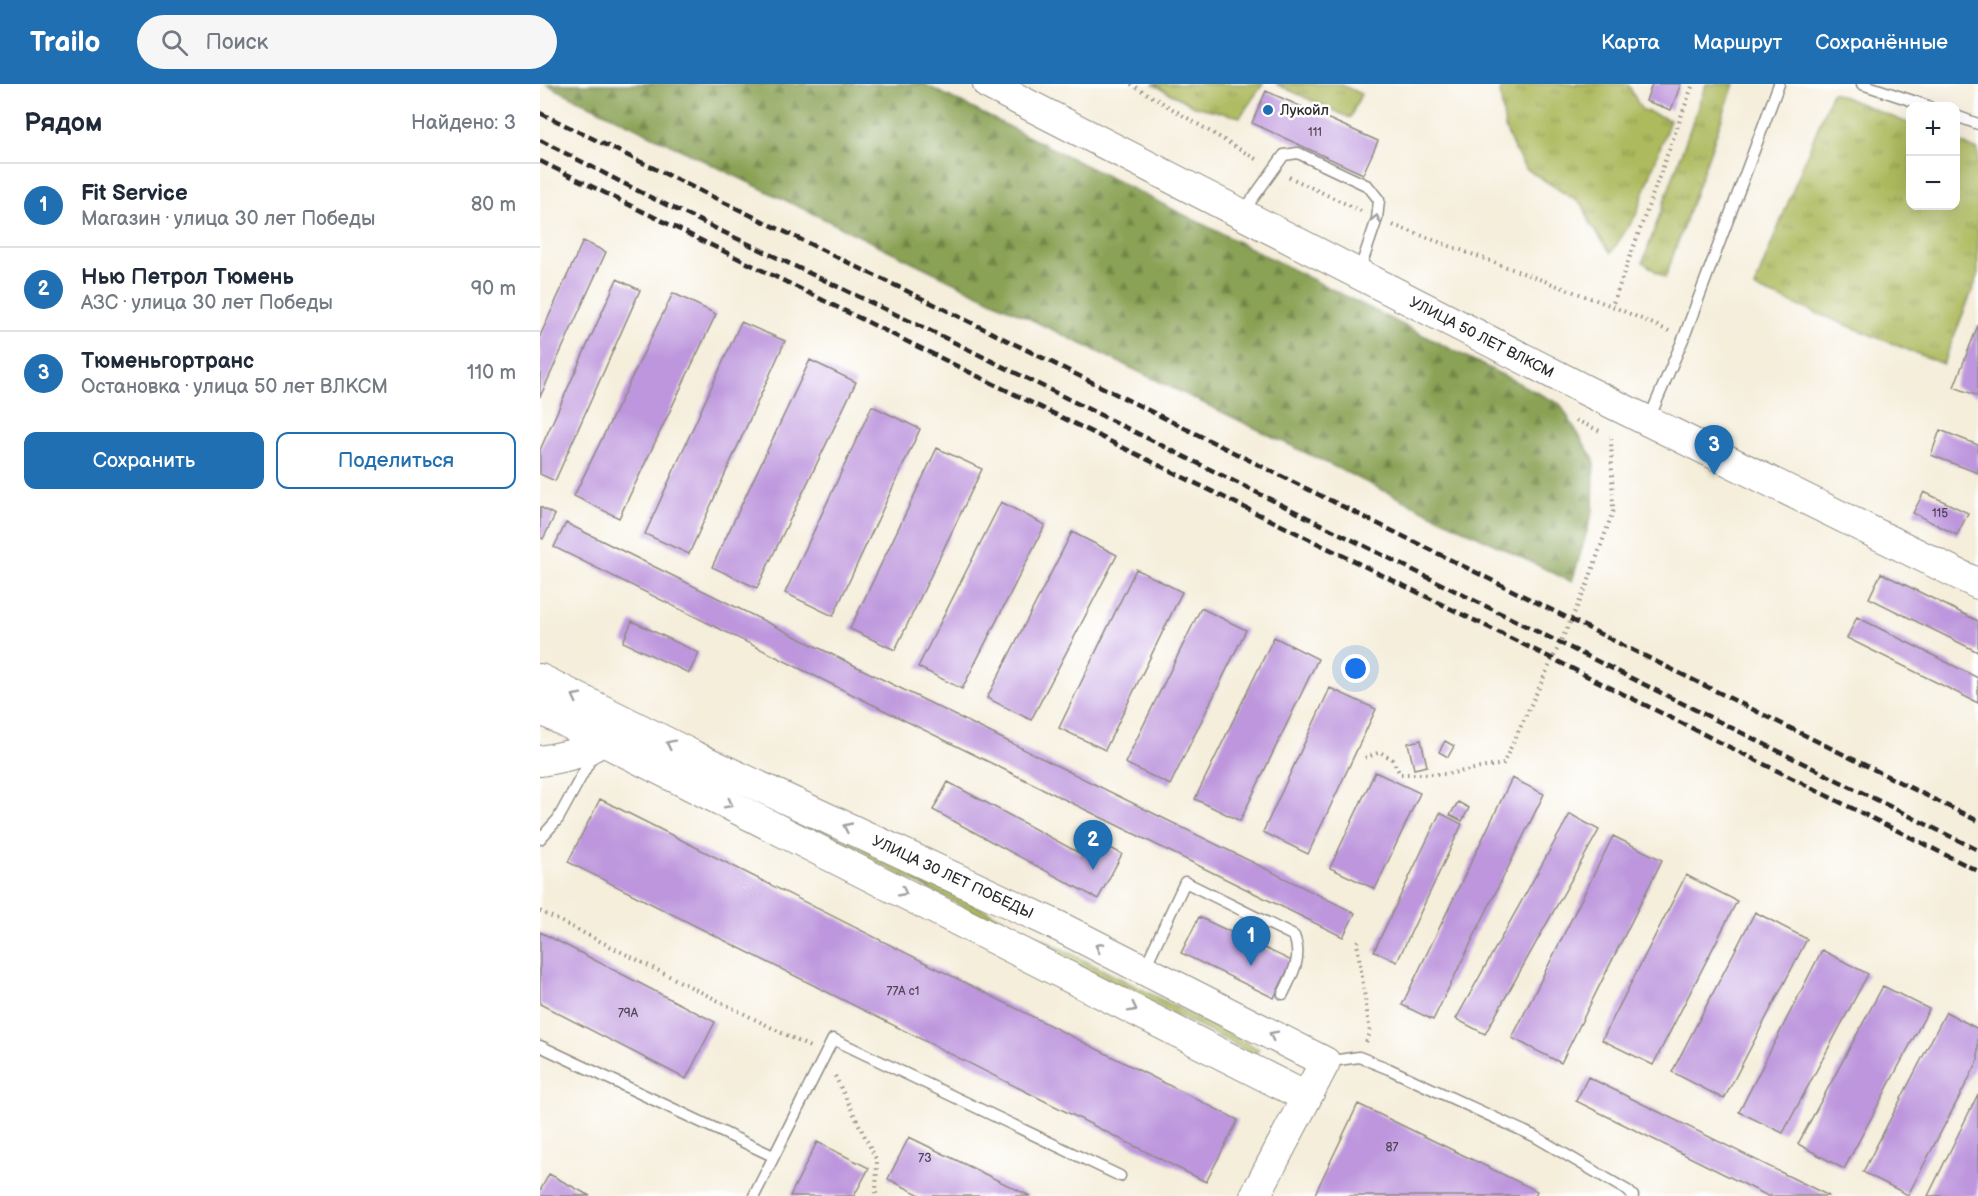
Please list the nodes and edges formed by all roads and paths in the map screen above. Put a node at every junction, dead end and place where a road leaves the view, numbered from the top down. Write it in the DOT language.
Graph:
graph roads {
  1 [pos="988,84"];
  2 [pos="1693,84"];
  3 [pos="1779,84"];
  4 [pos="1862,84"];
  5 [pos="1916,102"];
  6 [pos="1960,117"];
  7 [pos="1978,124"];
  8 [pos="1240,214"];
  9 [pos="1358,275"];
  10 [pos="1684,338"];
  11 [pos="1576,420"];
  12 [pos="1648,422"];
  13 [pos="1978,584"];
  14 [pos="540,679"];
  15 [pos="540,709"];
  16 [pos="607,728"];
  17 [pos="540,740"];
  18 [pos="1365,758"];
  19 [pos="540,761"];
  20 [pos="540,839"];
  21 [pos="540,911"];
  22 [pos="1359,941"];
  23 [pos="1143,970"];
  24 [pos="1283,994"];
  25 [pos="1370,1033"];
  26 [pos="540,1046"];
  27 [pos="825,1054"];
  28 [pos="1325,1062"];
  29 [pos="1306,1097"];
  30 [pos="773,1156"];
  31 [pos="1120,1176"];
  32 [pos="1629,1194"];
  33 [pos="754,1196"];
  34 [pos="876,1196"];
  35 [pos="1255,1196"];
  1 -- 8 [label="street, УЛИЦА 50 ЛЕТ ВЛКСМ"];
  2 -- 10 [label="path"];
  3 -- 10 [label="lane"];
  4 -- 5 [label="lane"];
  6 -- 7 [label="lane"];
  8 -- 9 [label="street, УЛИЦА 50 ЛЕТ ВЛКСМ"];
  9 -- 8 [label="lane, one-way"];
  9 -- 12 [label="street, УЛИЦА 50 ЛЕТ ВЛКСМ"];
  10 -- 12 [label="lane"];
  11 -- 18 [label="path"];
  12 -- 13 [label="street, УЛИЦА 50 ЛЕТ ВЛКСМ"];
  16 -- 14 [label="street, УЛИЦА 30 ЛЕТ ПОБЕДЫ, one-way"];
  15 -- 16 [label="street, УЛИЦА 30 ЛЕТ ПОБЕДЫ"];
  16 -- 17 [label="street"];
  16 -- 19 [label="street"];
  16 -- 20 [label="lane"];
  23 -- 16 [label="street, УЛИЦА 30 ЛЕТ ПОБЕДЫ, one-way"];
  16 -- 29 [label="street, УЛИЦА 30 ЛЕТ ПОБЕДЫ, one-way"];
  21 -- 27 [label="path"];
  22 -- 25 [label="path"];
  23 -- 24 [label="lane"];
  28 -- 23 [label="street, УЛИЦА 30 ЛЕТ ПОБЕДЫ, one-way"];
  26 -- 30 [label="lane"];
  27 -- 30 [label="lane"];
  27 -- 31 [label="lane"];
  27 -- 34 [label="path"];
  28 -- 29 [label="street"];
  28 -- 32 [label="lane"];
  29 -- 35 [label="street"];
  30 -- 33 [label="lane"];
}
